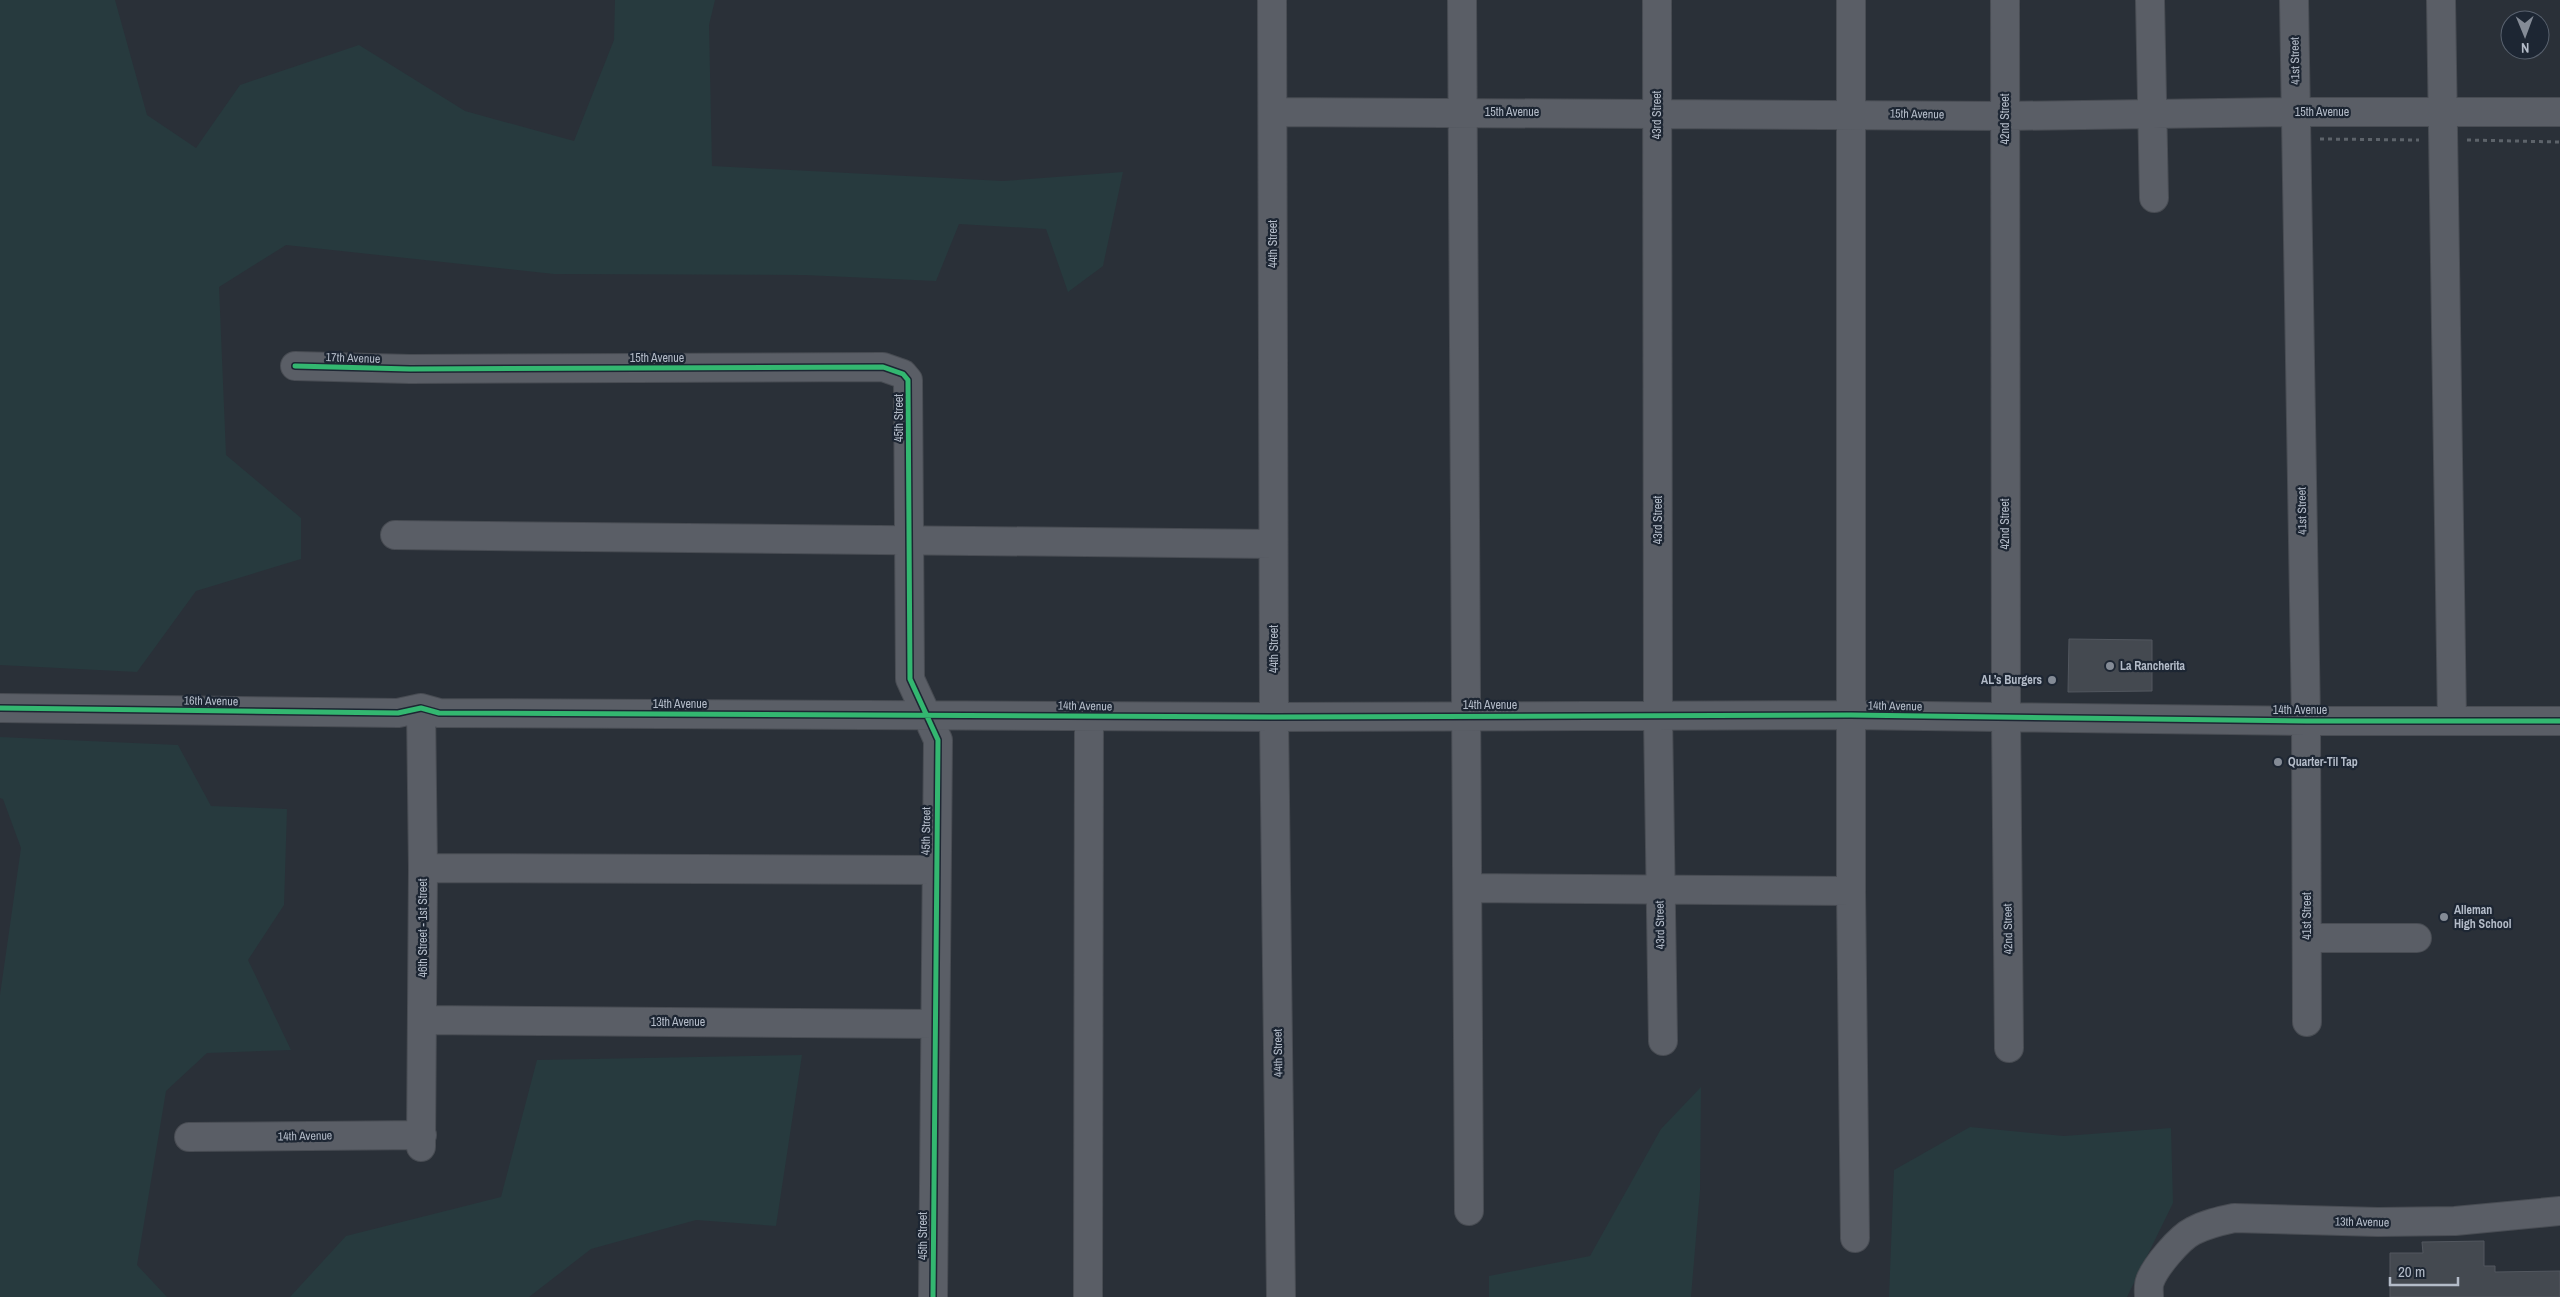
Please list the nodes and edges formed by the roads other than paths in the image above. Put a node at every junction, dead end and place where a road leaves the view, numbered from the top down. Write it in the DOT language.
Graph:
graph roads {
  1 [pos="1272,0"];
  2 [pos="1462,0"];
  3 [pos="1657,0"];
  4 [pos="1851,0"];
  5 [pos="2005,0"];
  6 [pos="2150,0"];
  7 [pos="2294,0"];
  8 [pos="2441,0"];
  9 [pos="1273,112"];
  10 [pos="1463,112"];
  11 [pos="1657,112"];
  12 [pos="2295,112"];
  13 [pos="2442,112"];
  14 [pos="2560,112"];
  15 [pos="1852,113"];
  16 [pos="2151,114"];
  17 [pos="2005,116"];
  18 [pos="2154,198"];
  19 [pos="295,366"];
  20 [pos="410,369"];
  21 [pos="903,374"];
  22 [pos="394,535"];
  23 [pos="910,540"];
  24 [pos="1273,544"];
  25 [pos="0,708"];
  26 [pos="421,708"];
  27 [pos="925,714"];
  28 [pos="1468,715"];
  29 [pos="1851,715"];
  30 [pos="1089,716"];
  31 [pos="1274,717"];
  32 [pos="1658,717"];
  33 [pos="2006,717"];
  34 [pos="2306,720"];
  35 [pos="2452,721"];
  36 [pos="2560,721"];
  37 [pos="423,868"];
  38 [pos="936,870"];
  39 [pos="1468,888"];
  40 [pos="1659,890"];
  41 [pos="1851,891"];
  42 [pos="2307,938"];
  43 [pos="2417,938"];
  44 [pos="423,1020"];
  45 [pos="2307,1022"];
  46 [pos="934,1024"];
  47 [pos="1663,1041"];
  48 [pos="2009,1048"];
  49 [pos="189,1137"];
  50 [pos="422,1141"];
  51 [pos="1469,1211"];
  52 [pos="2560,1211"];
  53 [pos="1855,1238"];
  54 [pos="933,1297"];
  55 [pos="1088,1297"];
  56 [pos="1281,1297"];
  57 [pos="2149,1297"];
  1 -- 9 [label="street, 44th Street"];
  2 -- 10 [label="street"];
  3 -- 11 [label="street, 43rd Street"];
  4 -- 15 [label="street"];
  5 -- 17 [label="street, 42nd Street"];
  6 -- 16 [label="street"];
  7 -- 12 [label="street, 41st Street"];
  8 -- 13 [label="street"];
  9 -- 10 [label="street, 15th Avenue"];
  9 -- 24 [label="street, 44th Street"];
  10 -- 11 [label="street, 15th Avenue"];
  10 -- 28 [label="street"];
  11 -- 15 [label="street, 15th Avenue"];
  11 -- 32 [label="street, 43rd Street"];
  12 -- 13 [label="street, 15th Avenue"];
  12 -- 16 [label="street, 15th Avenue"];
  12 -- 34 [label="street, 41st Street"];
  13 -- 14 [label="street, 15th Avenue"];
  13 -- 35 [label="street"];
  15 -- 17 [label="street, 15th Avenue"];
  15 -- 29 [label="street"];
  16 -- 17 [label="street, 15th Avenue"];
  16 -- 18 [label="street"];
  17 -- 33 [label="street, 42nd Street"];
  19 -- 20 [label="street, 17th Avenue"];
  20 -- 21 [label="street, 15th Avenue"];
  21 -- 23 [label="street, 45th Street"];
  22 -- 23 [label="street"];
  23 -- 24 [label="street"];
  23 -- 27 [label="street, 45th Street"];
  24 -- 31 [label="street, 44th Street"];
  25 -- 26 [label="street, 16th Avenue"];
  26 -- 27 [label="street, 14th Avenue"];
  26 -- 37 [label="street, 46th Street - 1st Street"];
  27 -- 30 [label="street, 14th Avenue"];
  27 -- 38 [label="street, 45th Street"];
  28 -- 31 [label="street, 14th Avenue"];
  28 -- 32 [label="street, 14th Avenue"];
  28 -- 39 [label="street"];
  29 -- 32 [label="street, 14th Avenue"];
  29 -- 33 [label="street, 14th Avenue"];
  29 -- 41 [label="street"];
  30 -- 31 [label="street, 14th Avenue"];
  30 -- 55 [label="street"];
  31 -- 56 [label="street, 44th Street"];
  32 -- 40 [label="street, 43rd Street"];
  33 -- 34 [label="street, 14th Avenue"];
  33 -- 48 [label="street, 42nd Street"];
  34 -- 35 [label="street, 14th Avenue"];
  34 -- 42 [label="street, 41st Street"];
  35 -- 36 [label="street, 14th Avenue"];
  37 -- 38 [label="street"];
  37 -- 44 [label="street, 46th Street - 1st Street"];
  38 -- 46 [label="street, 45th Street"];
  39 -- 40 [label="street"];
  39 -- 51 [label="street"];
  40 -- 41 [label="street"];
  40 -- 47 [label="street, 43rd Street"];
  41 -- 53 [label="street"];
  42 -- 43 [label="street"];
  42 -- 45 [label="street, 41st Street"];
  44 -- 46 [label="street, 13th Avenue"];
  44 -- 50 [label="street, 46th Street - 1st Street"];
  46 -- 54 [label="street, 45th Street"];
  49 -- 50 [label="street, 14th Avenue"];
  52 -- 57 [label="street, 13th Avenue"];
}
